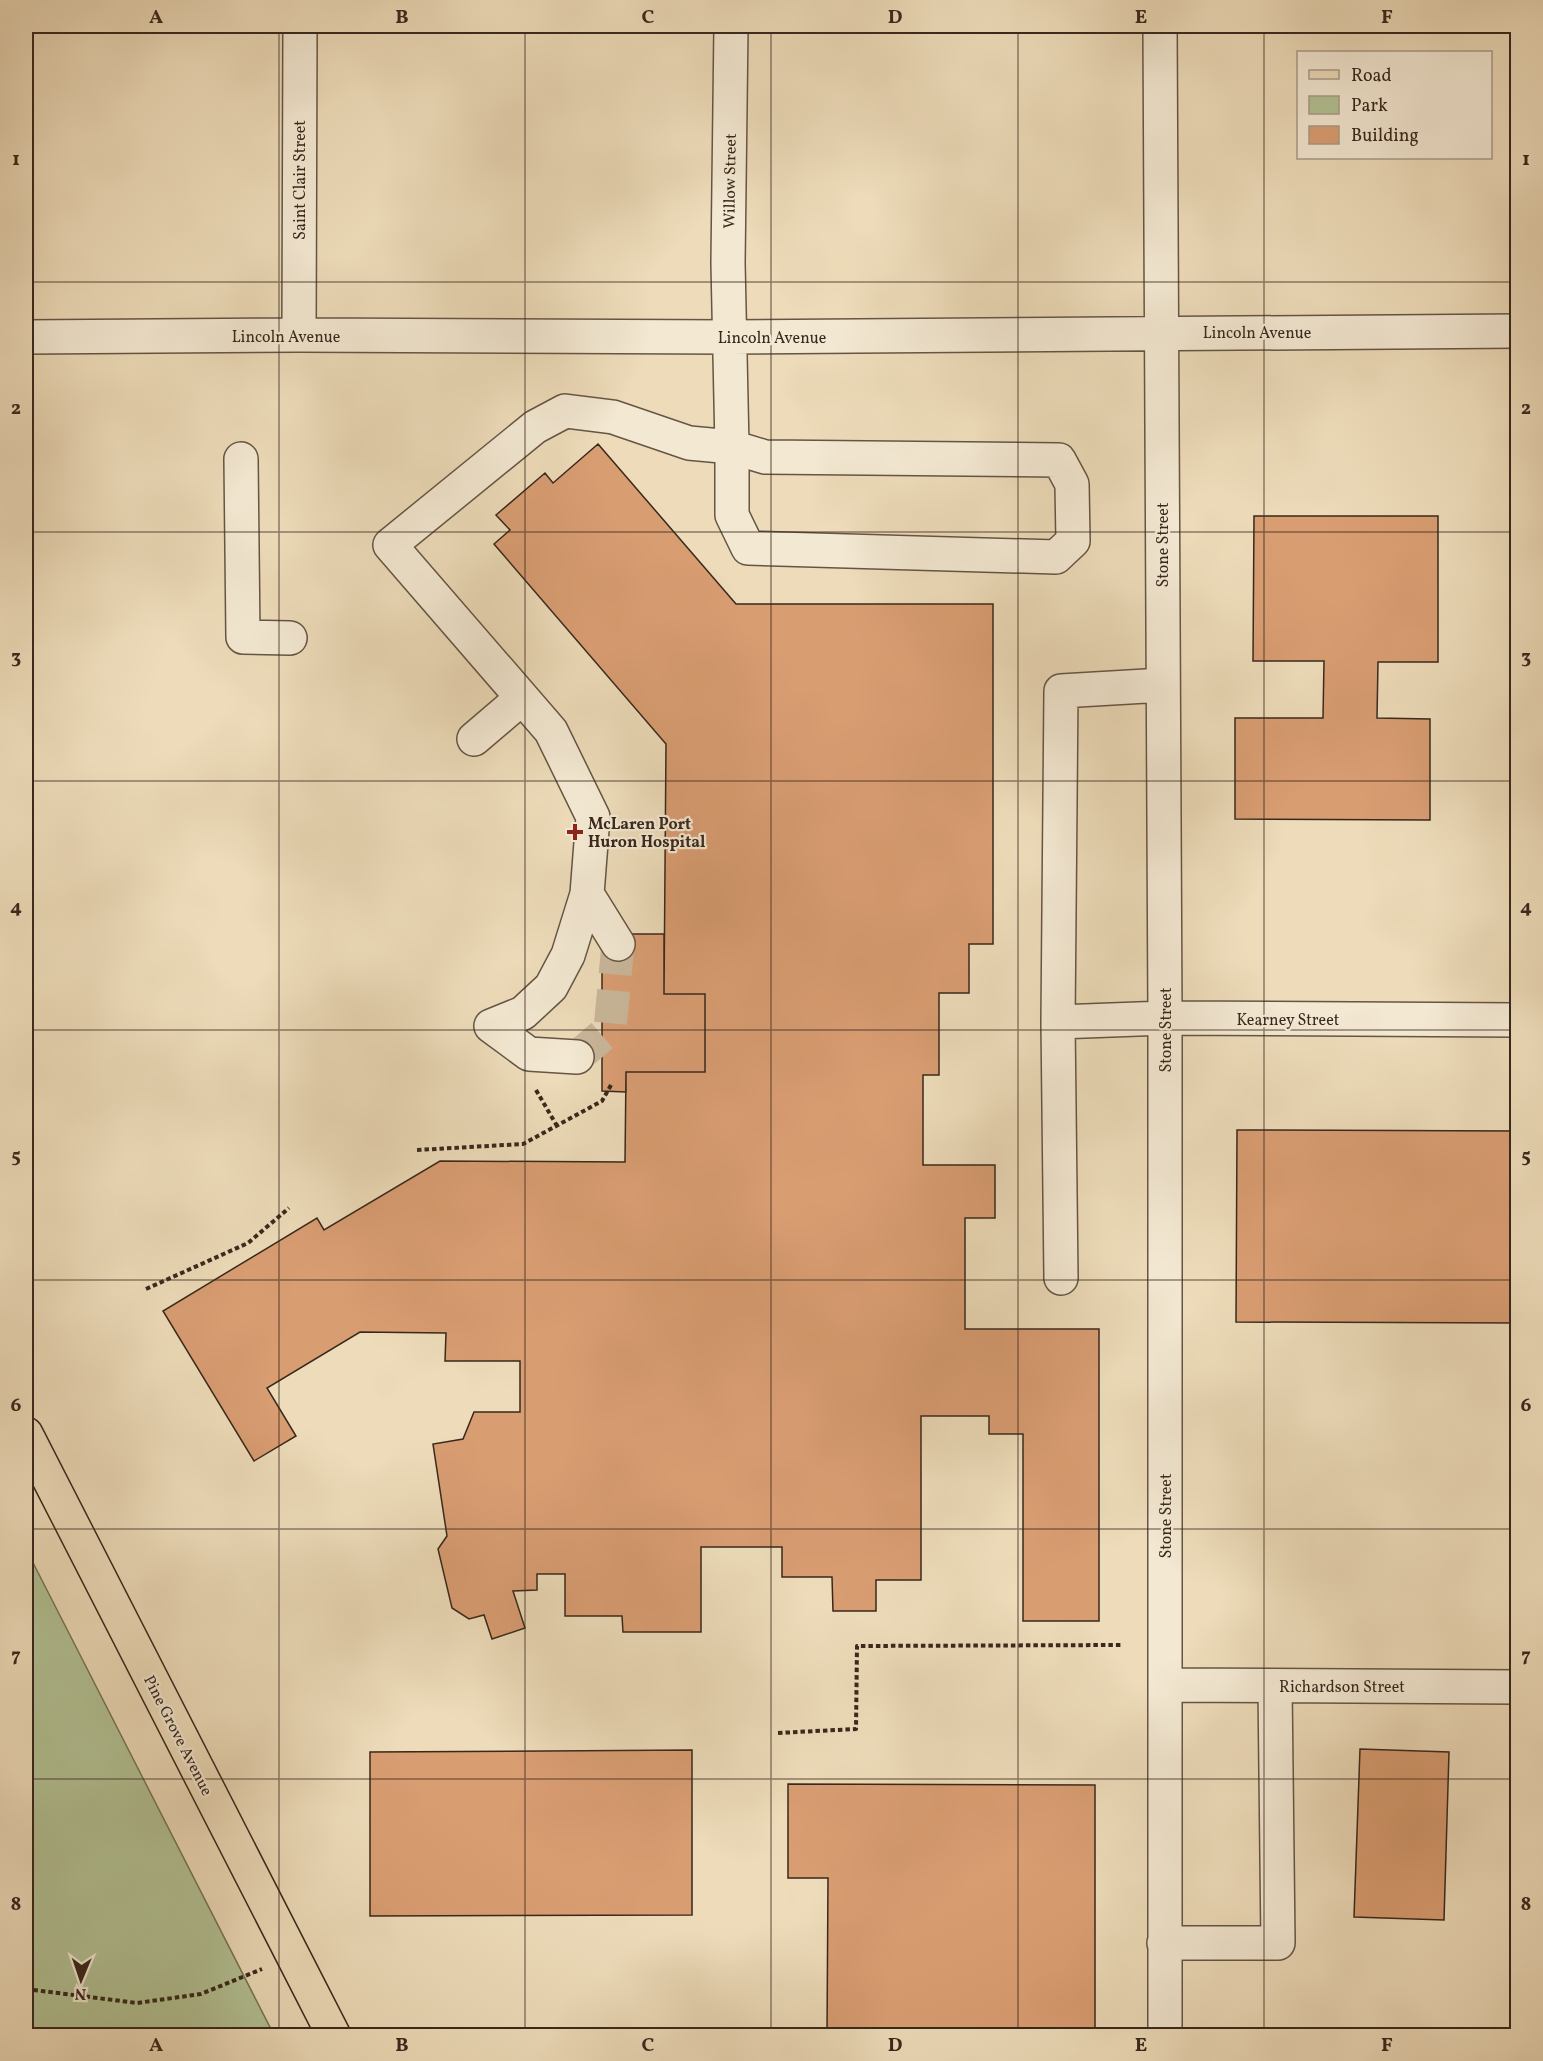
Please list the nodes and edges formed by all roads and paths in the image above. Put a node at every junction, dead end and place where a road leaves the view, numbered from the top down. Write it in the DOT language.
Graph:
graph roads {
  1 [pos="300,26"];
  2 [pos="730,26"];
  3 [pos="1161,26"];
  4 [pos="1518,331"];
  5 [pos="1161,332"];
  6 [pos="299,335"];
  7 [pos="26,337"];
  8 [pos="729,337"];
  9 [pos="732,447"];
  10 [pos="241,459"];
  11 [pos="290,638"];
  12 [pos="1163,685"];
  13 [pos="522,698"];
  14 [pos="474,739"];
  15 [pos="587,894"];
  16 [pos="618,944"];
  17 [pos="1165,1018"];
  18 [pos="1518,1020"];
  19 [pos="1058,1022"];
  20 [pos="578,1057"];
  21 [pos="611,1085"];
  22 [pos="534,1086"];
  23 [pos="557,1126"];
  24 [pos="417,1150"];
  25 [pos="289,1208"];
  26 [pos="1061,1278"];
  27 [pos="146,1289"];
  28 [pos="26,1434"];
  29 [pos="1122,1645"];
  30 [pos="1166,1685"];
  31 [pos="1275,1686"];
  32 [pos="1518,1688"];
  33 [pos="778,1733"];
  34 [pos="1164,1943"];
  35 [pos="293,1956"];
  36 [pos="26,1989"];
  37 [pos="334,2036"];
  38 [pos="1165,2036"];
  1 -- 6 [label="street, Saint Clair Street"];
  2 -- 8 [label="street, Willow Street"];
  3 -- 5 [label="street, Stone Street"];
  4 -- 5 [label="street, Lincoln Avenue"];
  5 -- 8 [label="street, Lincoln Avenue"];
  5 -- 12 [label="street, Stone Street"];
  6 -- 7 [label="street, Lincoln Avenue"];
  6 -- 8 [label="street, Lincoln Avenue"];
  8 -- 9 [label="street, Willow Street"];
  9 -- 9 [label="street"];
  9 -- 13 [label="street"];
  10 -- 11 [label="street"];
  12 -- 17 [label="street, Stone Street"];
  12 -- 19 [label="street"];
  13 -- 14 [label="street"];
  13 -- 15 [label="street"];
  15 -- 16 [label="street"];
  15 -- 20 [label="street"];
  17 -- 18 [label="street, Kearney Street"];
  17 -- 19 [label="street, Kearney Street"];
  17 -- 30 [label="street, Stone Street"];
  19 -- 26 [label="street"];
  21 -- 23 [label="path"];
  22 -- 23 [label="path"];
  23 -- 24 [label="path"];
  25 -- 27 [label="path"];
  28 -- 35 [label="main road, Pine Grove Avenue"];
  29 -- 33 [label="path"];
  30 -- 31 [label="street, Richardson Street"];
  30 -- 34 [label="street, Stone Street"];
  31 -- 32 [label="street, Richardson Street"];
  31 -- 34 [label="street"];
  34 -- 38 [label="street, Stone Street"];
  35 -- 36 [label="path"];
  35 -- 37 [label="main road, Pine Grove Avenue"];
}
